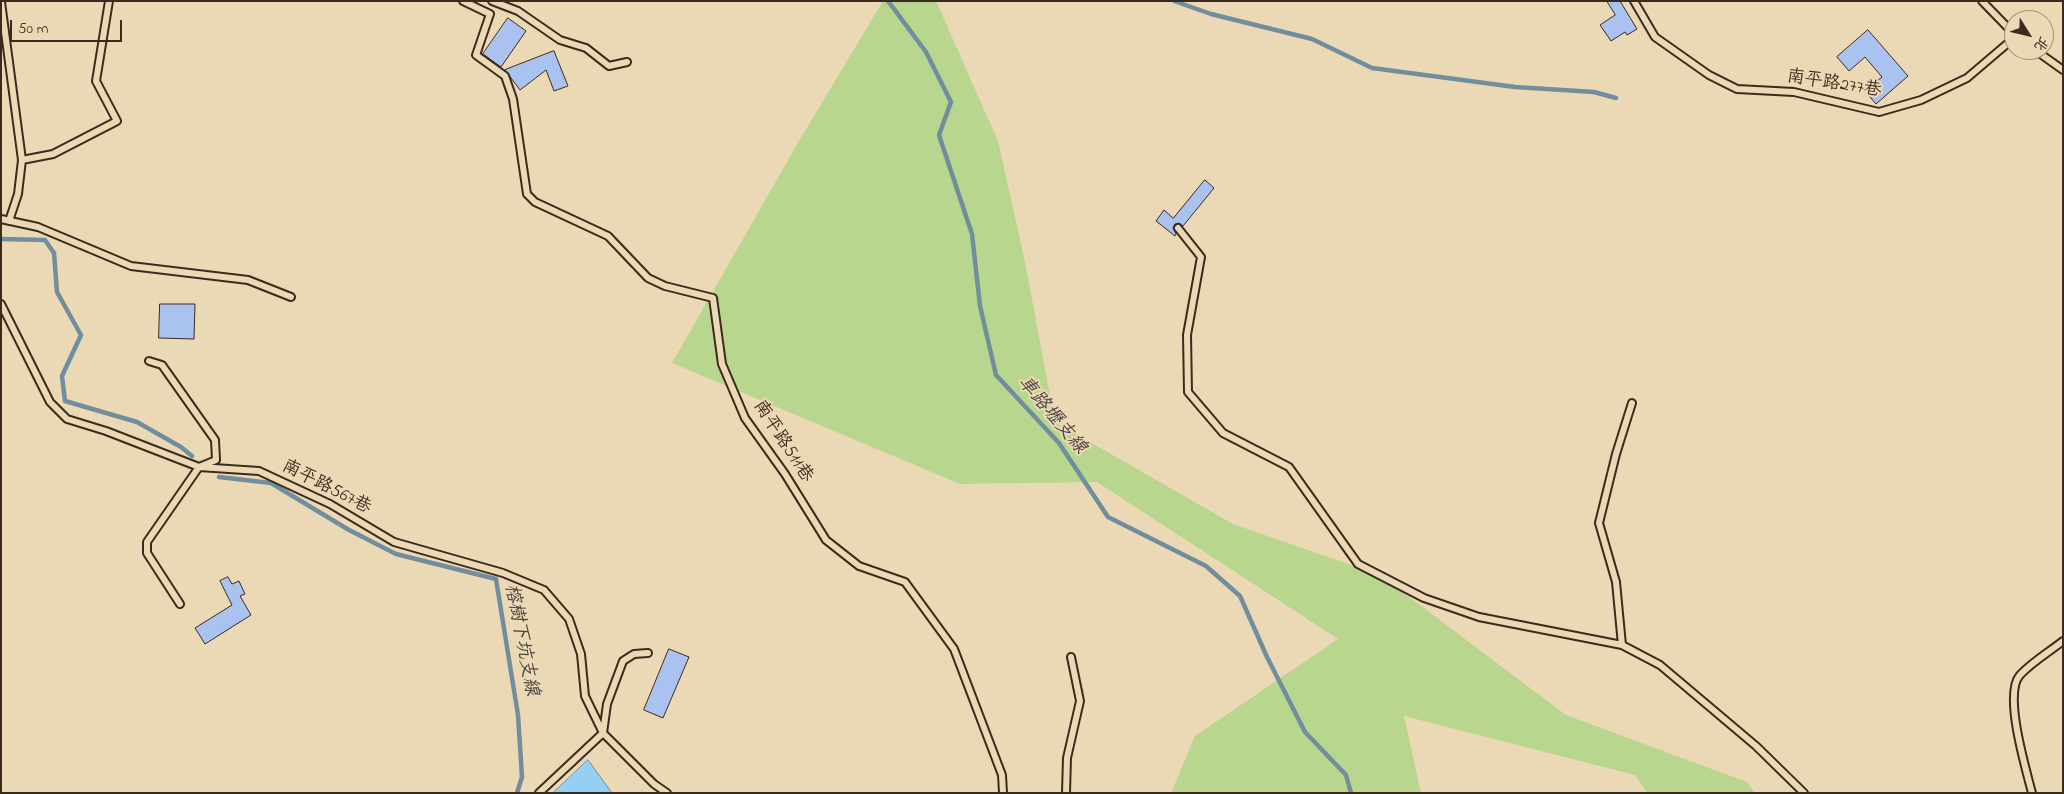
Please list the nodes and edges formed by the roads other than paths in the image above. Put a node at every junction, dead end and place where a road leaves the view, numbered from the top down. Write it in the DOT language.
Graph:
graph roads {
  1 [pos="109,1"];
  2 [pos="463,1"];
  3 [pos="492,1"];
  4 [pos="1634,1"];
  5 [pos="1982,1"];
  6 [pos="1,2"];
  7 [pos="2004,24"];
  8 [pos="2004,47"];
  9 [pos="2049,60"];
  10 [pos="627,62"];
  11 [pos="2063,70"];
  12 [pos="22,160"];
  13 [pos="1,219"];
  14 [pos="9,221"];
  15 [pos="1178,228"];
  16 [pos="291,297"];
  17 [pos="1,304"];
  18 [pos="149,361"];
  19 [pos="1632,403"];
  20 [pos="199,467"];
  21 [pos="180,604"];
  22 [pos="2063,641"];
  23 [pos="1622,646"];
  24 [pos="648,653"];
  25 [pos="1071,657"];
  26 [pos="602,733"];
  27 [pos="539,793"];
  28 [pos="667,793"];
  29 [pos="1003,793"];
  30 [pos="1066,793"];
  31 [pos="1804,793"];
  32 [pos="2032,793"];
  1 -- 12 [label="lane"];
  2 -- 29 [label="lane, 南平路511巷"];
  3 -- 10 [label="lane"];
  4 -- 8 [label="lane, 南平路277巷"];
  5 -- 7 [label="lane"];
  6 -- 12 [label="lane"];
  9 -- 11 [label="lane"];
  12 -- 14 [label="lane"];
  13 -- 14 [label="lane"];
  14 -- 16 [label="lane"];
  15 -- 23 [label="lane"];
  17 -- 20 [label="lane, 南平路567巷"];
  18 -- 20 [label="lane"];
  19 -- 23 [label="lane"];
  20 -- 21 [label="lane"];
  20 -- 26 [label="lane, 南平路567巷"];
  22 -- 32 [label="lane"];
  23 -- 31 [label="lane"];
  24 -- 26 [label="lane"];
  25 -- 30 [label="lane"];
  26 -- 27 [label="lane"];
  26 -- 28 [label="lane, 南平路567巷"];
}
